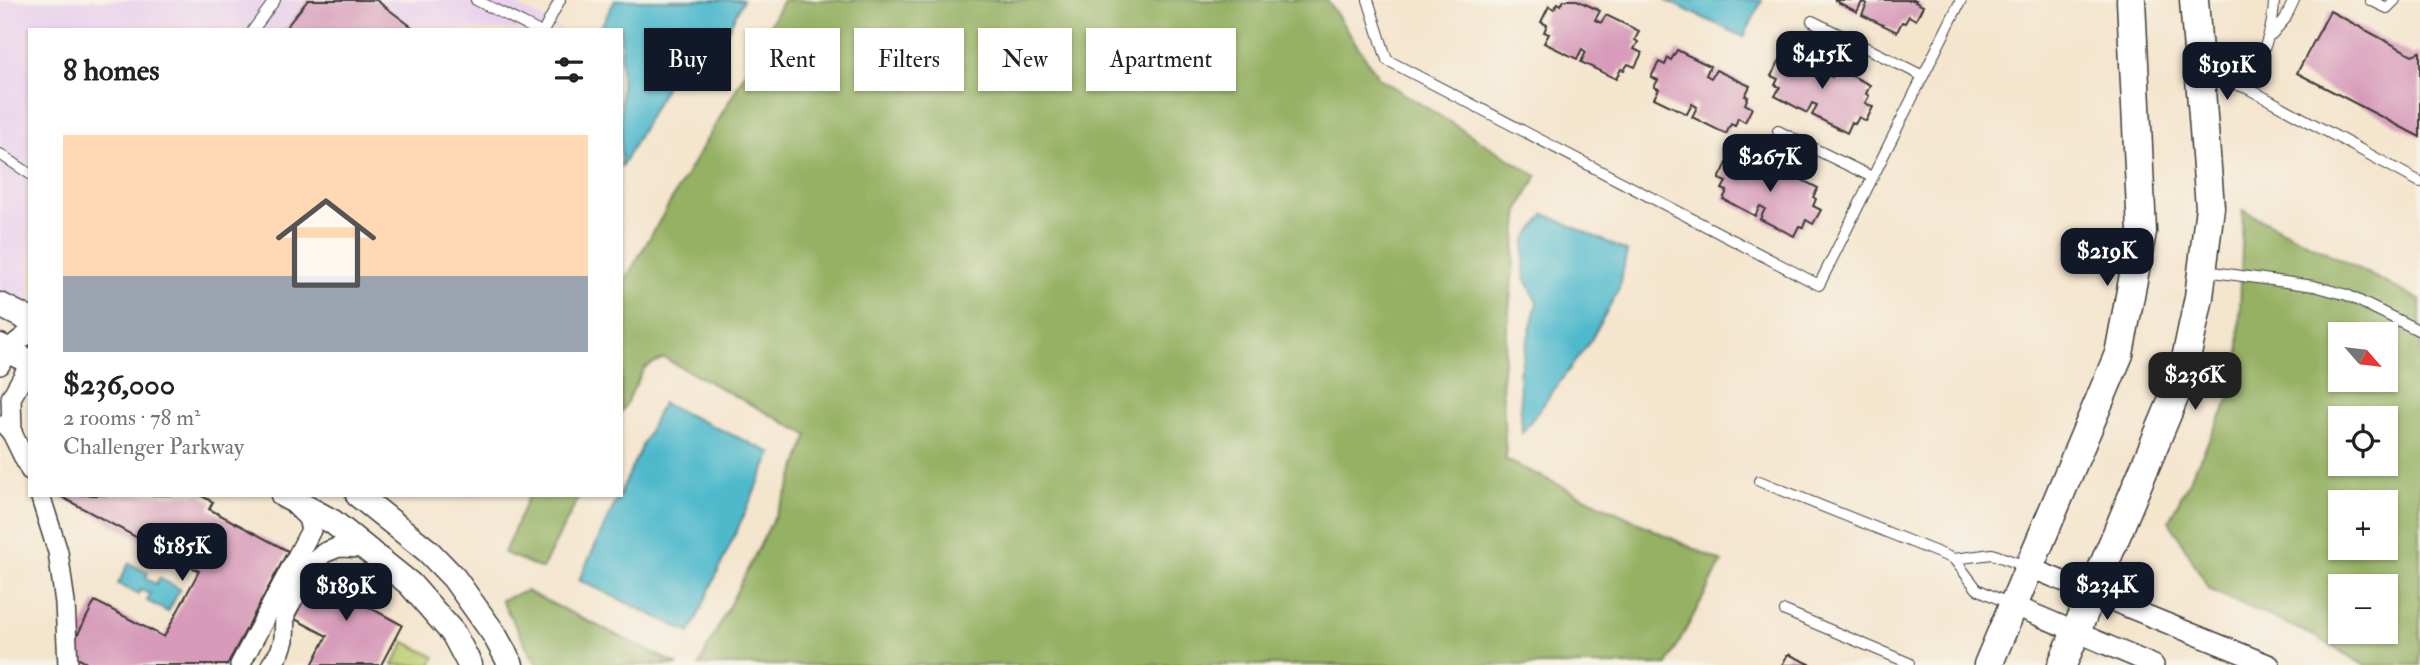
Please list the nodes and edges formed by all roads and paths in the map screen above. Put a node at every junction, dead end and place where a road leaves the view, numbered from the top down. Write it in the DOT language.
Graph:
graph roads {
  1 [pos="275,0"];
  2 [pos="476,0"];
  3 [pos="560,0"];
  4 [pos="1367,0"];
  5 [pos="1961,0"];
  6 [pos="2131,0"];
  7 [pos="2194,0"];
  8 [pos="2274,0"];
  9 [pos="2294,0"];
  10 [pos="2370,0"];
  11 [pos="2395,0"];
  12 [pos="1812,21"];
  13 [pos="254,28"];
  14 [pos="532,28"];
  15 [pos="545,28"];
  16 [pos="2270,36"];
  17 [pos="1923,76"];
  18 [pos="2200,78"];
  19 [pos="2248,88"];
  20 [pos="1778,131"];
  21 [pos="0,154"];
  22 [pos="28,173"];
  23 [pos="1872,177"];
  24 [pos="2420,182"];
  25 [pos="2202,270"];
  26 [pos="0,305"];
  27 [pos="28,319"];
  28 [pos="2420,331"];
  29 [pos="28,334"];
  30 [pos="2,354"];
  31 [pos="28,362"];
  32 [pos="28,366"];
  33 [pos="6,398"];
  34 [pos="6,426"];
  35 [pos="28,466"];
  36 [pos="1759,481"];
  37 [pos="41,497"];
  38 [pos="286,497"];
  39 [pos="360,497"];
  40 [pos="322,526"];
  41 [pos="366,548"];
  42 [pos="428,551"];
  43 [pos="1954,559"];
  44 [pos="2028,567"];
  45 [pos="2093,592"];
  46 [pos="2013,605"];
  47 [pos="1785,611"];
  48 [pos="265,618"];
  49 [pos="284,629"];
  50 [pos="2076,633"];
  51 [pos="1909,663"];
  52 [pos="68,665"];
  53 [pos="240,665"];
  54 [pos="271,665"];
  55 [pos="470,665"];
  56 [pos="511,665"];
  57 [pos="1988,665"];
  58 [pos="2062,665"];
  59 [pos="2154,665"];
  60 [pos="2270,665"];
  1 -- 13 [label="lane"];
  2 -- 14 [label="lane"];
  3 -- 15 [label="lane"];
  4 -- 23 [label="lane"];
  5 -- 17 [label="lane"];
  6 -- 44 [label="main road"];
  7 -- 18 [label="main road"];
  8 -- 16 [label="lane"];
  9 -- 16 [label="lane"];
  10 -- 11 [label="lane"];
  12 -- 17 [label="lane"];
  16 -- 19 [label="lane"];
  17 -- 23 [label="lane"];
  18 -- 19 [label="lane"];
  18 -- 25 [label="main road"];
  19 -- 24 [label="lane"];
  20 -- 23 [label="lane"];
  21 -- 22 [label="lane"];
  25 -- 28 [label="lane"];
  25 -- 45 [label="main road"];
  26 -- 27 [label="street"];
  29 -- 30 [label="street"];
  30 -- 31 [label="street"];
  32 -- 33 [label="street"];
  33 -- 34 [label="street"];
  34 -- 35 [label="street"];
  36 -- 43 [label="lane"];
  37 -- 52 [label="street"];
  38 -- 40 [label="street"];
  39 -- 42 [label="street"];
  40 -- 41 [label="street"];
  40 -- 42 [label="street"];
  40 -- 48 [label="street"];
  41 -- 49 [label="street"];
  41 -- 55 [label="street"];
  42 -- 56 [label="street"];
  43 -- 44 [label="lane"];
  43 -- 46 [label="lane"];
  44 -- 45 [label="street"];
  44 -- 46 [label="main road"];
  45 -- 50 [label="main road"];
  45 -- 60 [label="street"];
  46 -- 50 [label="street"];
  46 -- 57 [label="main road"];
  47 -- 51 [label="lane"];
  48 -- 49 [label="street"];
  48 -- 53 [label="street"];
  49 -- 54 [label="street"];
  50 -- 58 [label="main road"];
  50 -- 59 [label="street"];
}
